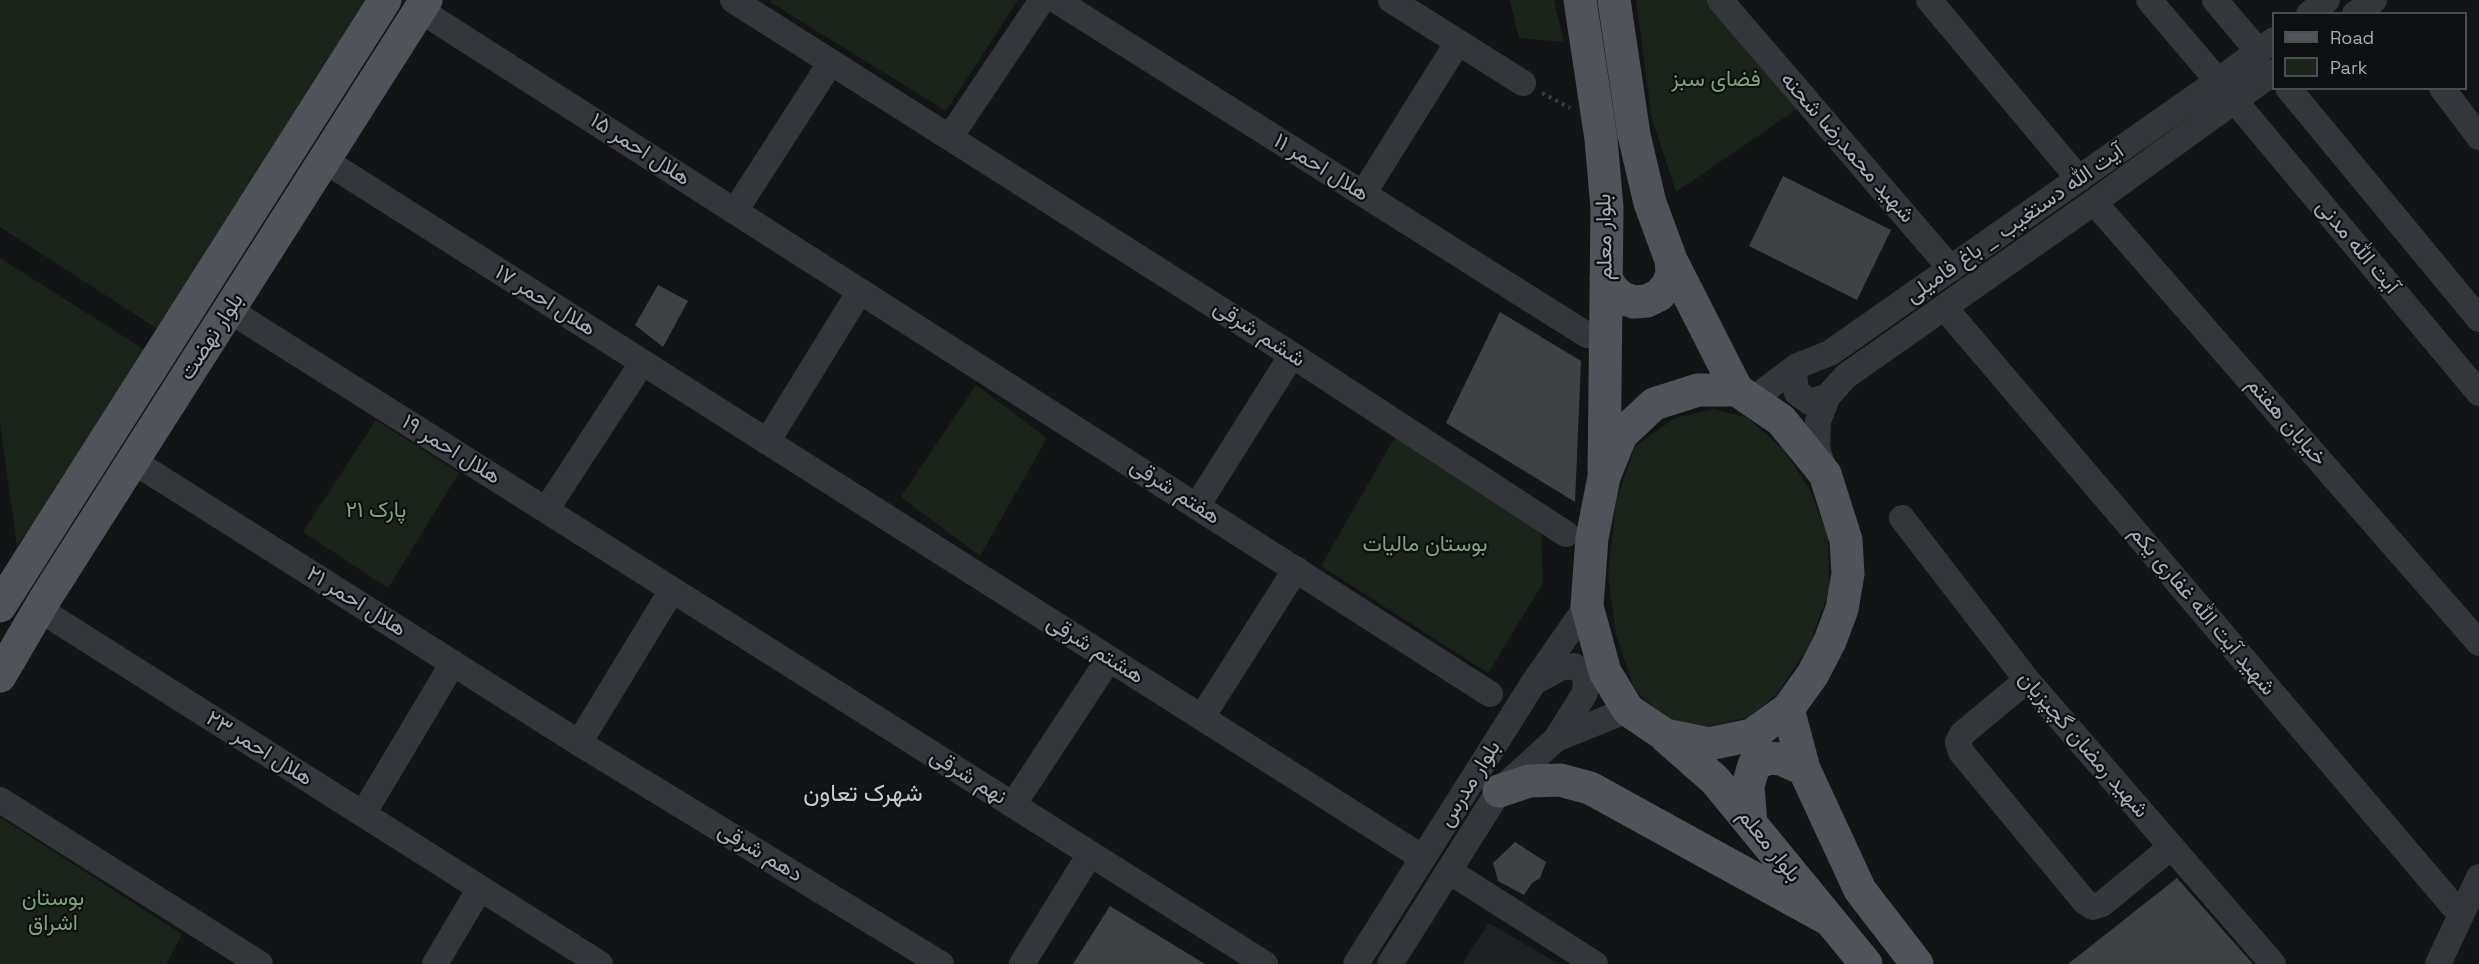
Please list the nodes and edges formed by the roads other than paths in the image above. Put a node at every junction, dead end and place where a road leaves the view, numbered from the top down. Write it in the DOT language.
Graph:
graph roads {
  1 [pos="385,0"];
  2 [pos="733,0"];
  3 [pos="1042,0"];
  4 [pos="1056,0"];
  5 [pos="1391,0"];
  6 [pos="1580,0"];
  7 [pos="1614,0"];
  8 [pos="1720,0"];
  9 [pos="1929,0"];
  10 [pos="2149,0"];
  11 [pos="2215,0"];
  12 [pos="2375,0"];
  13 [pos="423,5"];
  14 [pos="2358,12"];
  15 [pos="1458,42"];
  16 [pos="2266,46"];
  17 [pos="831,62"];
  18 [pos="2272,73"];
  19 [pos="2218,81"];
  20 [pos="1522,83"];
  21 [pos="2290,90"];
  22 [pos="2444,90"];
  23 [pos="2235,101"];
  24 [pos="950,137"];
  25 [pos="2479,137"];
  26 [pos="324,160"];
  27 [pos="2079,179"];
  28 [pos="1363,195"];
  29 [pos="2094,202"];
  30 [pos="735,211"];
  31 [pos="1671,260"];
  32 [pos="1951,269"];
  33 [pos="1606,278"];
  34 [pos="860,291"];
  35 [pos="1944,307"];
  36 [pos="229,310"];
  37 [pos="2479,319"];
  38 [pos="1587,334"];
  39 [pos="1292,355"];
  40 [pos="642,363"];
  41 [pos="1797,366"];
  42 [pos="2479,393"];
  43 [pos="1744,395"];
  44 [pos="1828,396"];
  45 [pos="766,442"];
  46 [pos="133,461"];
  47 [pos="1825,474"];
  48 [pos="1604,477"];
  49 [pos="1197,506"];
  50 [pos="546,510"];
  51 [pos="1902,518"];
  52 [pos="1566,534"];
  53 [pos="1296,569"];
  54 [pos="672,590"];
  55 [pos="0,606"];
  56 [pos="1587,606"];
  57 [pos="39,609"];
  58 [pos="2479,643"];
  59 [pos="1109,659"];
  60 [pos="453,663"];
  61 [pos="0,676"];
  62 [pos="2026,680"];
  63 [pos="1534,682"];
  64 [pos="1490,694"];
  65 [pos="1788,709"];
  66 [pos="1628,710"];
  67 [pos="1202,717"];
  68 [pos="1665,735"];
  69 [pos="1556,739"];
  70 [pos="579,743"];
  71 [pos="1804,769"];
  72 [pos="1499,791"];
  73 [pos="0,800"];
  74 [pos="1013,806"];
  75 [pos="363,814"];
  76 [pos="1751,824"];
  77 [pos="2171,847"];
  78 [pos="1090,854"];
  79 [pos="1423,858"];
  80 [pos="1449,871"];
  81 [pos="2479,877"];
  82 [pos="480,888"];
  83 [pos="2460,914"];
  84 [pos="1826,918"];
  85 [pos="2445,962"];
  86 [pos="260,964"];
  87 [pos="435,964"];
  88 [pos="600,964"];
  89 [pos="941,964"];
  90 [pos="1022,964"];
  91 [pos="1264,964"];
  92 [pos="1356,964"];
  93 [pos="1390,964"];
  94 [pos="1595,964"];
  95 [pos="1866,964"];
  96 [pos="1917,964"];
  97 [pos="2273,964"];
  1 -- 55 [label="main road, بلوار نهضت"];
  2 -- 17 [label="street, ششم شرقی"];
  3 -- 24 [label="street"];
  4 -- 28 [label="street, هلال احمر ۱۱"];
  5 -- 15 [label="street"];
  6 -- 33 [label="main road, بلوار معلم"];
  7 -- 31 [label="main road, بلوار معلم"];
  8 -- 32 [label="street, شهید محمدرضا شحنه"];
  9 -- 27 [label="street"];
  10 -- 19 [label="street"];
  11 -- 16 [label="street"];
  12 -- 14 [label="street"];
  13 -- 26 [label="main road, بلوار نهضت"];
  13 -- 30 [label="street, هلال احمر ۱۵"];
  15 -- 20 [label="street"];
  15 -- 28 [label="street"];
  16 -- 19 [label="street, آیت الله دستغیب _ باغ فامیلی"];
  17 -- 24 [label="street, ششم شرقی"];
  17 -- 30 [label="street"];
  18 -- 23 [label="street, آیت الله دستغیب _ باغ فامیلی"];
  19 -- 27 [label="street, آیت الله دستغیب _ باغ فامیلی"];
  21 -- 37 [label="street"];
  22 -- 25 [label="street"];
  23 -- 29 [label="street, آیت الله دستغیب _ باغ فامیلی"];
  23 -- 42 [label="street, آیت الله مدنی"];
  24 -- 39 [label="street, ششم شرقی"];
  26 -- 36 [label="main road, بلوار نهضت"];
  26 -- 40 [label="street, هلال احمر ۱۷"];
  27 -- 32 [label="street, آیت الله دستغیب _ باغ فامیلی"];
  28 -- 38 [label="street, هلال احمر ۱۱"];
  29 -- 35 [label="street, آیت الله دستغیب _ باغ فامیلی"];
  29 -- 58 [label="street, خیابان هفتم"];
  30 -- 34 [label="street, هلال احمر ۱۵"];
  31 -- 33 [label="main road"];
  31 -- 43 [label="main road, بلوار معلم"];
  32 -- 41 [label="street, آیت الله دستغیب _ باغ فامیلی"];
  33 -- 48 [label="main road, بلوار معلم"];
  34 -- 45 [label="street"];
  34 -- 49 [label="street, هفتم شرقی"];
  35 -- 44 [label="street, آیت الله دستغیب _ باغ فامیلی"];
  35 -- 83 [label="street, شهید آیت الله غفاری یکم"];
  36 -- 46 [label="main road, بلوار نهضت"];
  36 -- 50 [label="street, هلال احمر ۱۹"];
  39 -- 49 [label="street"];
  39 -- 52 [label="street, ششم شرقی"];
  40 -- 45 [label="street, هلال احمر ۱۷"];
  40 -- 50 [label="street"];
  41 -- 43 [label="street, آیت الله دستغیب _ باغ فامیلی"];
  41 -- 44 [label="street"];
  43 -- 47 [label="main road"];
  43 -- 48 [label="main road"];
  44 -- 47 [label="street, آیت الله دستغیب _ باغ فامیلی"];
  45 -- 59 [label="street, هشتم شرقی"];
  46 -- 57 [label="main road, بلوار نهضت"];
  46 -- 60 [label="street, هلال احمر ۲۱"];
  47 -- 65 [label="main road"];
  48 -- 56 [label="main road"];
  49 -- 53 [label="street, هفتم شرقی"];
  50 -- 54 [label="street, هلال احمر ۱۹"];
  51 -- 62 [label="street, شهید رمضان گچپزیان"];
  53 -- 64 [label="street, هفتم شرقی"];
  53 -- 67 [label="street"];
  54 -- 70 [label="street"];
  54 -- 74 [label="street, نهم شرقی"];
  56 -- 63 [label="street, بلوار مدرس"];
  56 -- 66 [label="main road"];
  57 -- 61 [label="main road, بلوار نهضت"];
  57 -- 75 [label="street, هلال احمر ۲۳"];
  59 -- 67 [label="street, هشتم شرقی"];
  59 -- 74 [label="street"];
  60 -- 70 [label="street, هلال احمر ۲۱"];
  60 -- 75 [label="street"];
  62 -- 77 [label="street, شهید رمضان گچپزیان"];
  62 -- 77 [label="street"];
  63 -- 69 [label="street"];
  63 -- 79 [label="street, بلوار مدرس"];
  65 -- 68 [label="main road"];
  65 -- 71 [label="main road"];
  66 -- 68 [label="main road"];
  66 -- 69 [label="street, بلوار مدرس"];
  67 -- 79 [label="street, هشتم شرقی"];
  68 -- 76 [label="main road, بلوار معلم"];
  69 -- 72 [label="street, بلوار مدرس"];
  70 -- 89 [label="street, دهم شرقی"];
  71 -- 76 [label="main road"];
  71 -- 96 [label="main road"];
  72 -- 80 [label="street, بلوار مدرس"];
  72 -- 84 [label="main road"];
  73 -- 86 [label="street"];
  74 -- 78 [label="street, نهم شرقی"];
  75 -- 82 [label="street, هلال احمر ۲۳"];
  76 -- 84 [label="main road, بلوار معلم"];
  77 -- 97 [label="street, شهید رمضان گچپزیان"];
  78 -- 90 [label="street"];
  78 -- 91 [label="street, نهم شرقی"];
  79 -- 92 [label="street, بلوار مدرس"];
  80 -- 93 [label="street, بلوار مدرس"];
  80 -- 94 [label="street"];
  81 -- 83 [label="street"];
  82 -- 87 [label="street"];
  82 -- 88 [label="street, هلال احمر ۲۳"];
  83 -- 85 [label="street"];
  84 -- 95 [label="main road, بلوار معلم"];
}
